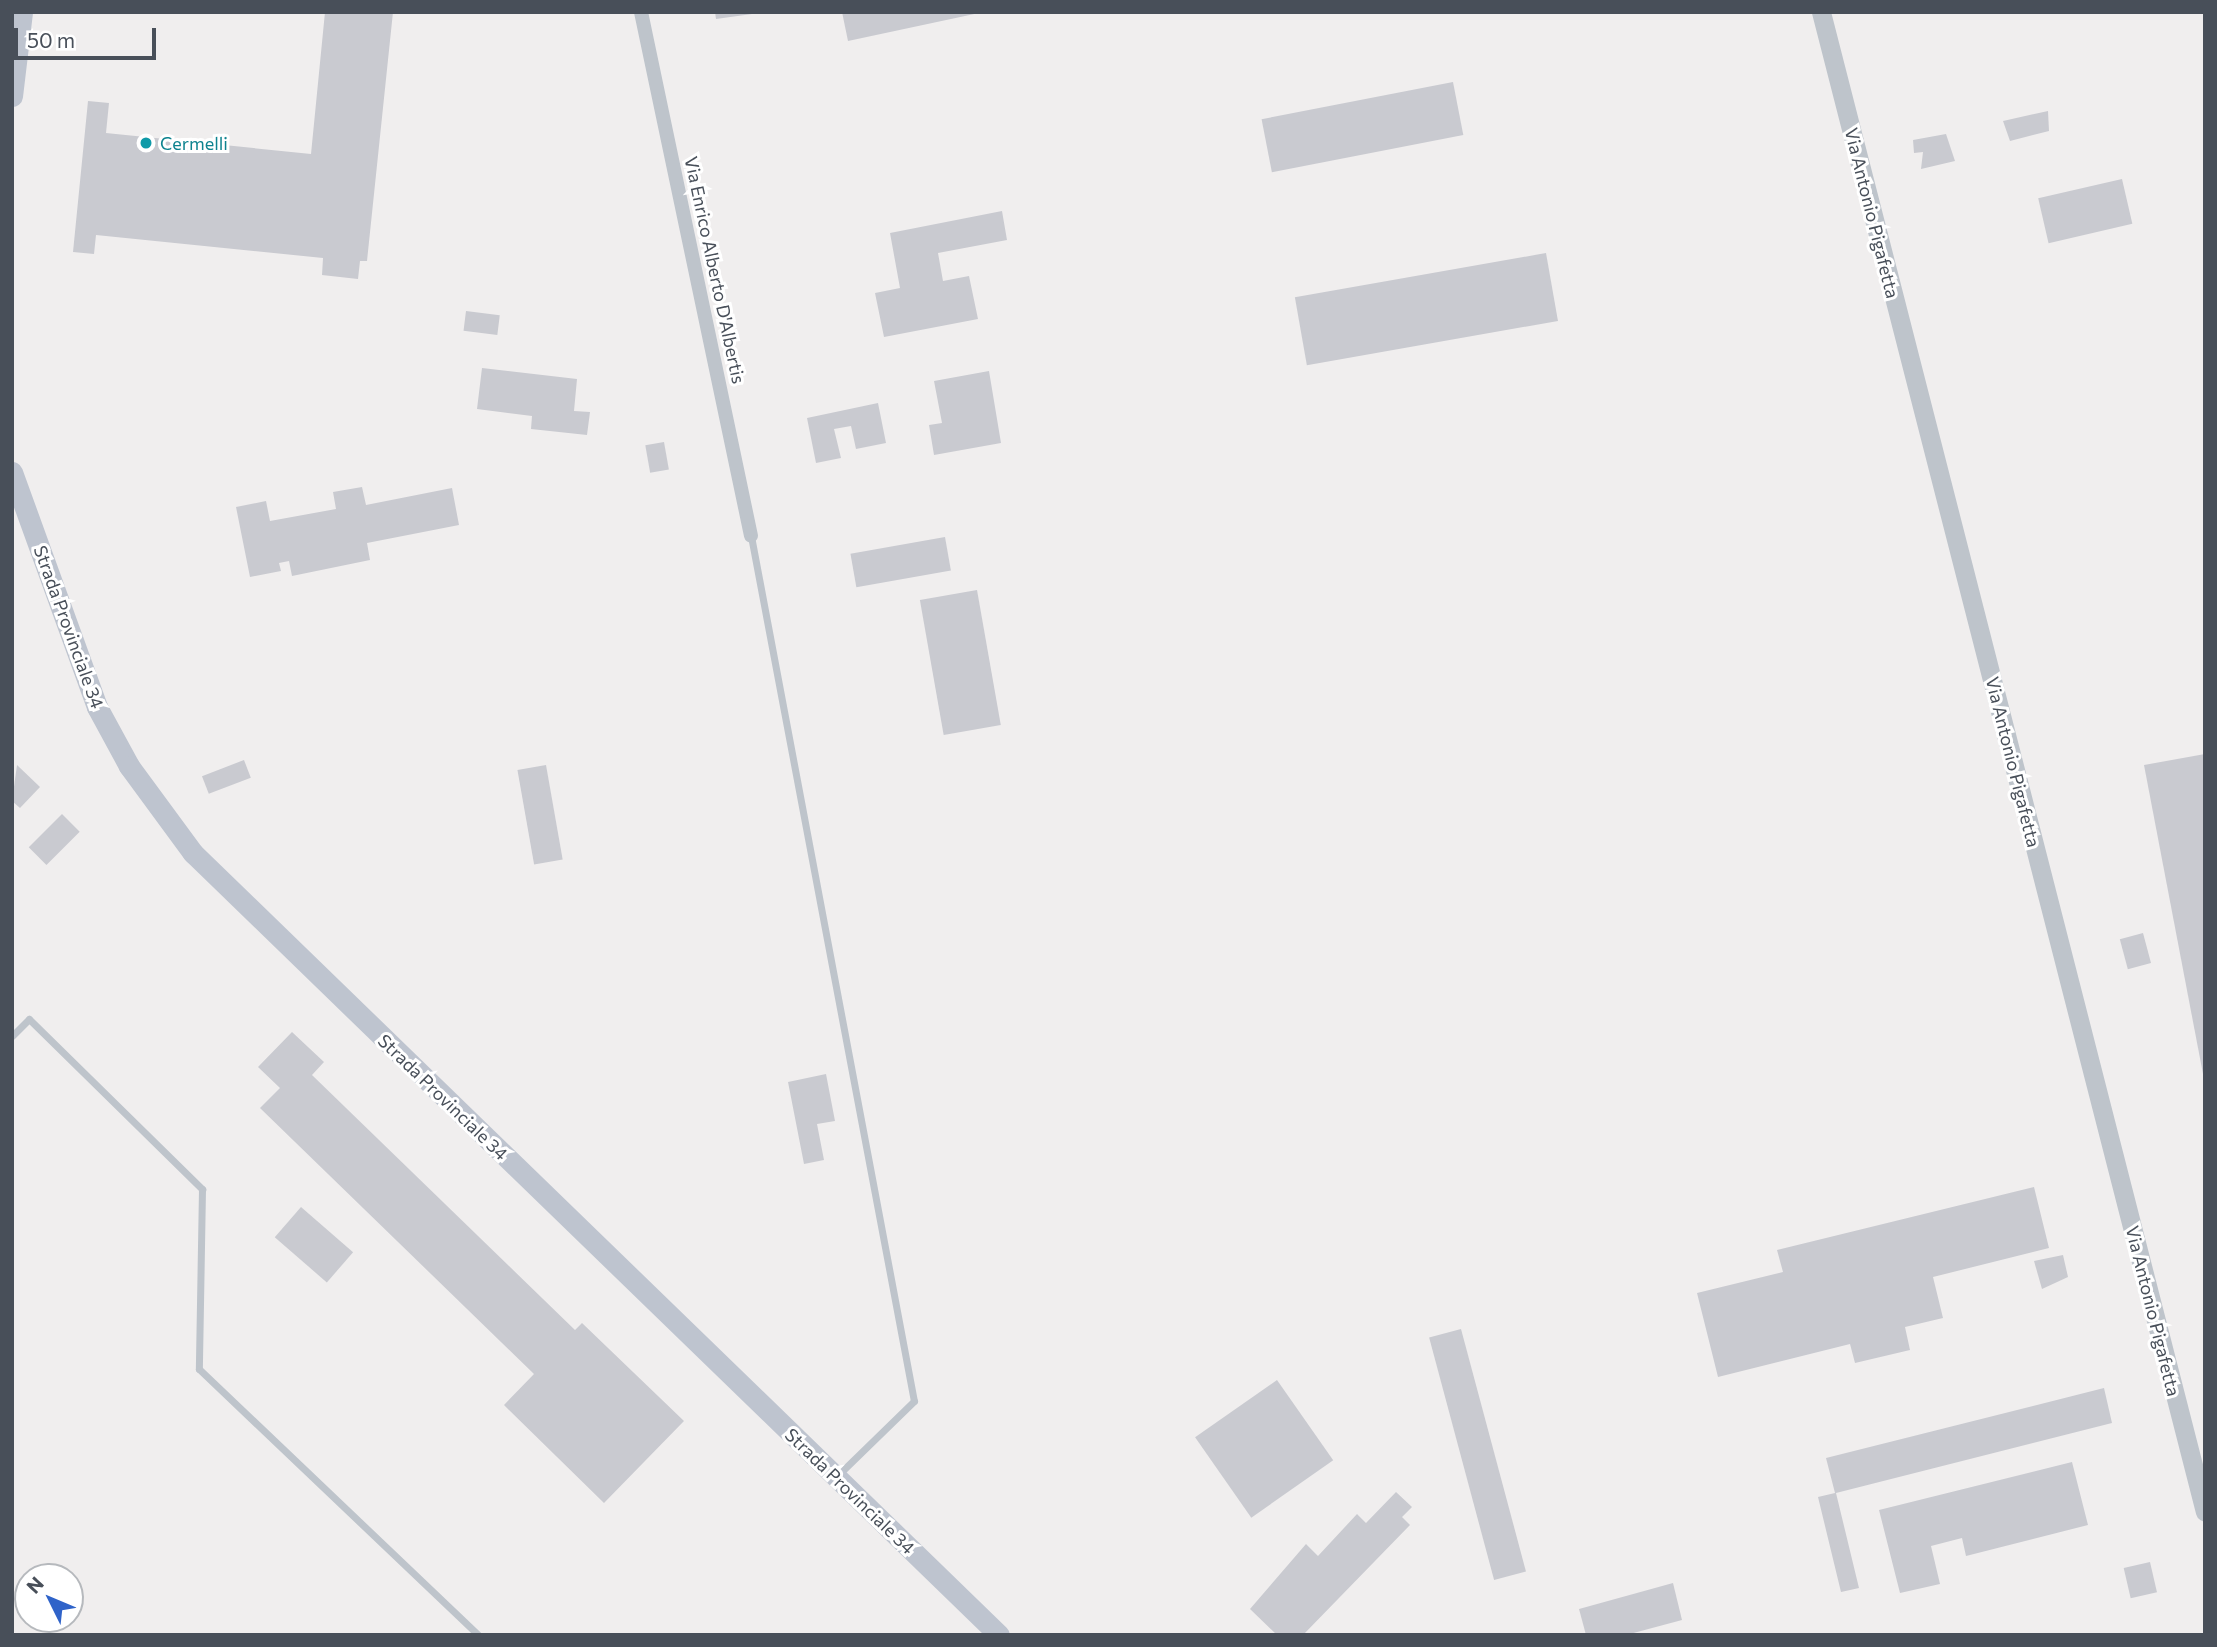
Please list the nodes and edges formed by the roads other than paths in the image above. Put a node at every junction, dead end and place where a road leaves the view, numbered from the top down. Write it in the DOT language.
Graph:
graph roads {
  1 [pos="22,12"];
  2 [pos="641,12"];
  3 [pos="1821,12"];
  4 [pos="12,96"];
  5 [pos="12,472"];
  6 [pos="751,536"];
  7 [pos="12,1036"];
  8 [pos="835,1477"];
  9 [pos="2205,1512"];
  10 [pos="478,1635"];
  11 [pos="999,1635"];
  1 -- 4 [label="main road"];
  2 -- 6 [label="street, Via Enrico Alberto D'Albertis"];
  3 -- 9 [label="street, Via Antonio Pigafetta"];
  5 -- 8 [label="main road, Strada Provinciale 34"];
  6 -- 8 [label="lane"];
  7 -- 10 [label="lane"];
  8 -- 11 [label="main road, Strada Provinciale 34"];
}
